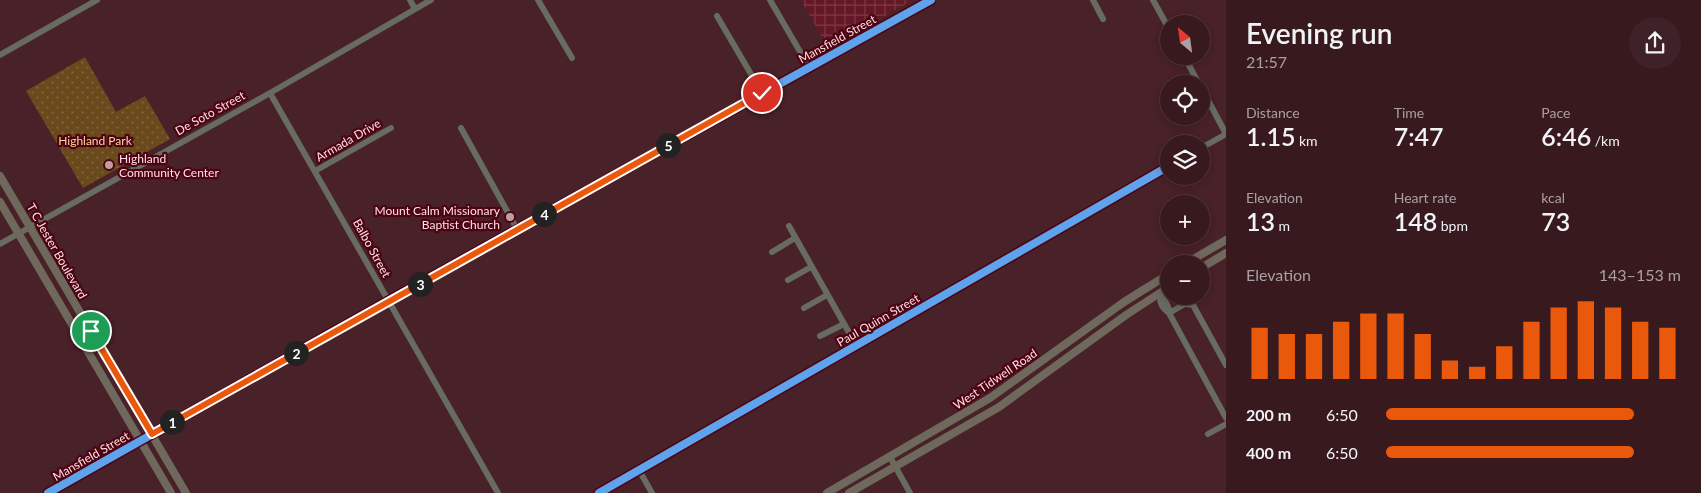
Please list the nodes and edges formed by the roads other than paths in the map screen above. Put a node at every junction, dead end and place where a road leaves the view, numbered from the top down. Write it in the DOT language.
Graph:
graph roads {
  1 [pos="410,0"];
  2 [pos="431,0"];
  3 [pos="538,0"];
  4 [pos="770,0"];
  5 [pos="931,0"];
  6 [pos="1093,0"];
  7 [pos="1153,0"];
  8 [pos="92,1"];
  9 [pos="415,9"];
  10 [pos="1161,15"];
  11 [pos="717,16"];
  12 [pos="1103,19"];
  13 [pos="0,55"];
  14 [pos="572,58"];
  15 [pos="809,67"];
  16 [pos="270,93"];
  17 [pos="762,93"];
  18 [pos="1210,104"];
  19 [pos="391,128"];
  20 [pos="461,128"];
  21 [pos="1226,134"];
  22 [pos="1210,143"];
  23 [pos="315,171"];
  24 [pos="1160,171"];
  25 [pos="0,176"];
  26 [pos="0,202"];
  27 [pos="789,226"];
  28 [pos="30,227"];
  29 [pos="517,229"];
  30 [pos="19,234"];
  31 [pos="795,238"];
  32 [pos="1226,240"];
  33 [pos="0,244"];
  34 [pos="772,252"];
  35 [pos="1226,253"];
  36 [pos="1201,255"];
  37 [pos="1210,263"];
  38 [pos="811,267"];
  39 [pos="788,280"];
  40 [pos="1160,280"];
  41 [pos="827,295"];
  42 [pos="1159,295"];
  43 [pos="71,296"];
  44 [pos="388,301"];
  45 [pos="59,303"];
  46 [pos="804,308"];
  47 [pos="1169,313"];
  48 [pos="844,324"];
  49 [pos="820,336"];
  50 [pos="856,345"];
  51 [pos="1226,365"];
  52 [pos="112,366"];
  53 [pos="1035,367"];
  54 [pos="100,372"];
  55 [pos="1041,376"];
  56 [pos="964,415"];
  57 [pos="1226,418"];
  58 [pos="1226,424"];
  59 [pos="969,425"];
  60 [pos="152,434"];
  61 [pos="1208,434"];
  62 [pos="140,440"];
  63 [pos="890,457"];
  64 [pos="895,467"];
  65 [pos="639,470"];
  66 [pos="48,493"];
  67 [pos="171,493"];
  68 [pos="186,493"];
  69 [pos="498,493"];
  70 [pos="598,493"];
  71 [pos="652,493"];
  72 [pos="827,493"];
  73 [pos="849,493"];
  74 [pos="910,493"];
  1 -- 9 [label="street"];
  2 -- 9 [label="street, De Soto Street"];
  3 -- 14 [label="street"];
  4 -- 15 [label="street"];
  5 -- 15 [label="street, Mansfield Street"];
  6 -- 12 [label="street"];
  7 -- 10 [label="street"];
  8 -- 13 [label="street"];
  9 -- 16 [label="street, De Soto Street"];
  11 -- 17 [label="street"];
  15 -- 17 [label="street, Mansfield Street"];
  16 -- 23 [label="street, Balbo Street"];
  16 -- 28 [label="street, De Soto Street"];
  17 -- 29 [label="street, Mansfield Street"];
  18 -- 21 [label="street"];
  19 -- 23 [label="street, Armada Drive"];
  20 -- 29 [label="street"];
  21 -- 22 [label="street"];
  23 -- 44 [label="street, Balbo Street"];
  24 -- 50 [label="street, Paul Quinn Street"];
  25 -- 28 [label="main road, T C Jester Boulevard"];
  26 -- 30 [label="main road, T C Jester Boulevard"];
  27 -- 31 [label="street"];
  28 -- 30 [label="street, De Soto Street"];
  28 -- 43 [label="main road, T C Jester Boulevard"];
  29 -- 44 [label="street, Mansfield Street"];
  30 -- 33 [label="street, De Soto Street"];
  30 -- 45 [label="main road, T C Jester Boulevard"];
  31 -- 34 [label="street"];
  31 -- 38 [label="street"];
  32 -- 36 [label="main road"];
  35 -- 37 [label="main road"];
  38 -- 39 [label="street"];
  38 -- 41 [label="street"];
  40 -- 53 [label="main road, West Tidwell Road"];
  41 -- 46 [label="street"];
  41 -- 48 [label="street"];
  42 -- 47 [label="street"];
  42 -- 55 [label="main road, West Tidwell Road"];
  43 -- 45 [label="main road"];
  43 -- 52 [label="main road, T C Jester Boulevard"];
  44 -- 60 [label="street, Mansfield Street"];
  44 -- 69 [label="street, Balbo Street"];
  45 -- 54 [label="main road, T C Jester Boulevard"];
  47 -- 51 [label="street"];
  47 -- 57 [label="street"];
  48 -- 49 [label="street"];
  48 -- 50 [label="street"];
  50 -- 65 [label="street, Paul Quinn Street"];
  52 -- 54 [label="main road"];
  52 -- 60 [label="main road, T C Jester Boulevard"];
  53 -- 55 [label="main road"];
  53 -- 56 [label="main road, West Tidwell Road"];
  54 -- 62 [label="main road, T C Jester Boulevard"];
  55 -- 59 [label="main road, West Tidwell Road"];
  56 -- 59 [label="main road"];
  56 -- 63 [label="main road, West Tidwell Road"];
  58 -- 61 [label="street"];
  59 -- 64 [label="main road, West Tidwell Road"];
  60 -- 62 [label="street, Mansfield Street"];
  60 -- 68 [label="main road, T C Jester Boulevard"];
  62 -- 66 [label="street, Mansfield Street"];
  62 -- 67 [label="main road, T C Jester Boulevard"];
  63 -- 64 [label="street"];
  63 -- 72 [label="main road, West Tidwell Road"];
  64 -- 73 [label="main road, West Tidwell Road"];
  64 -- 74 [label="street"];
  65 -- 70 [label="street, Paul Quinn Street"];
  65 -- 71 [label="street"];
}
